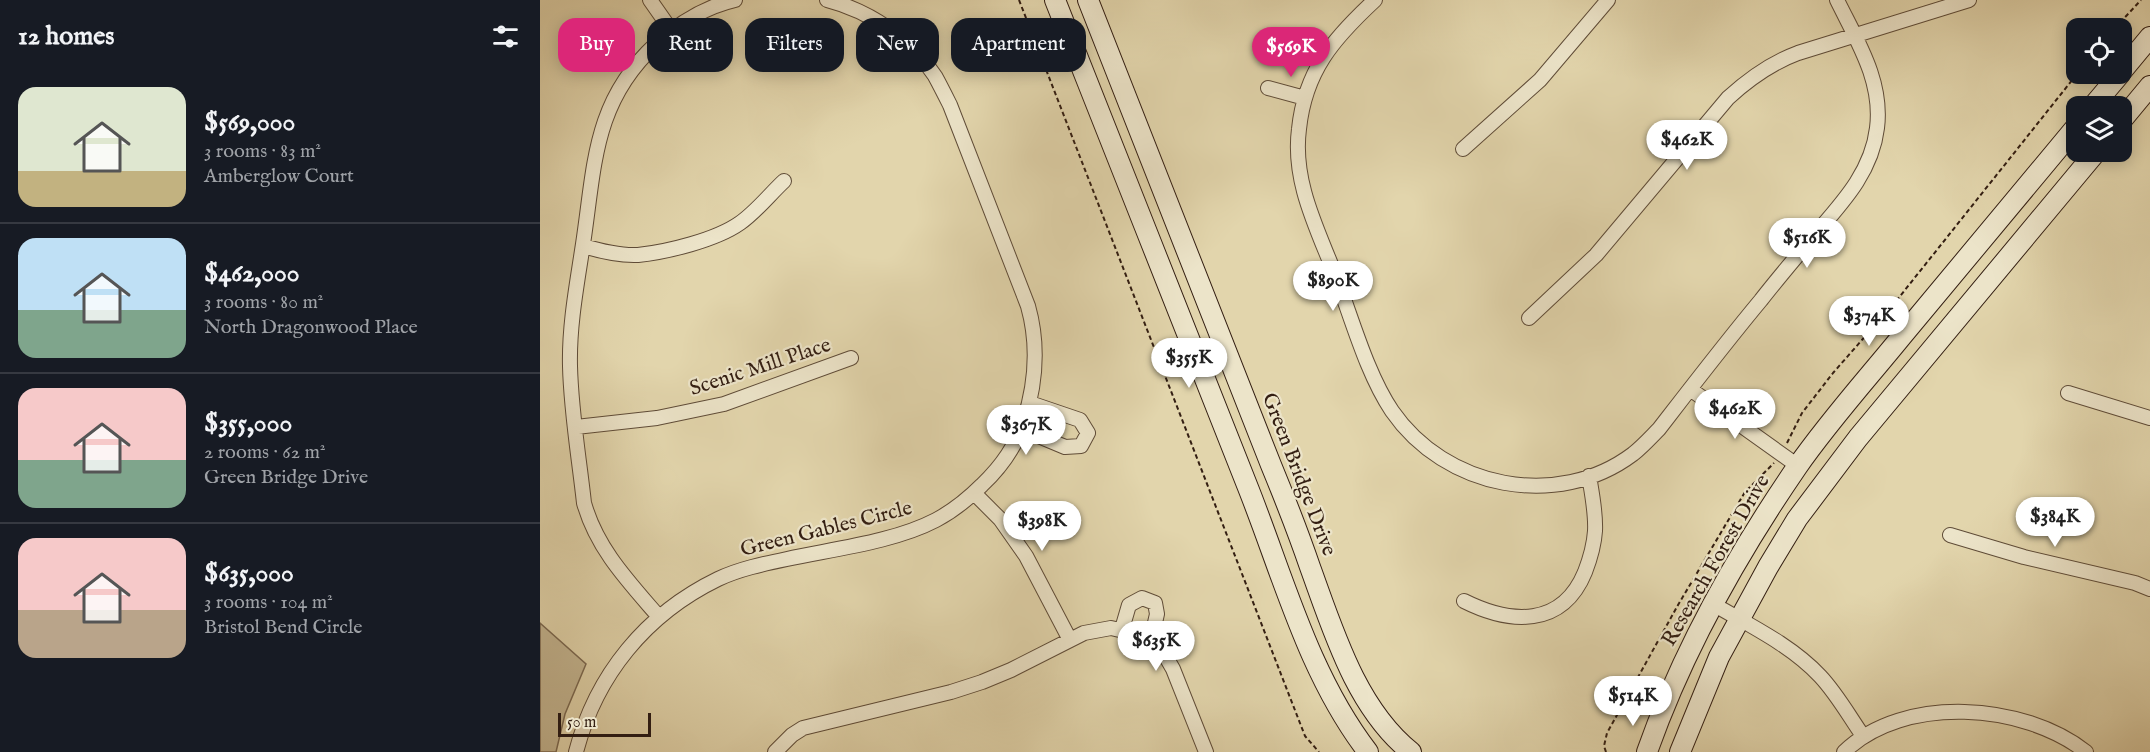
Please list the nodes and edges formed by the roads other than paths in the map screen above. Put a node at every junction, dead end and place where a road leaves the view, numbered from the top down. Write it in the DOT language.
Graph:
graph roads {
  1 [pos="650,0"];
  2 [pos="735,0"];
  3 [pos="827,0"];
  4 [pos="1055,0"];
  5 [pos="1088,0"];
  6 [pos="1375,0"];
  7 [pos="1608,0"];
  8 [pos="1837,0"];
  9 [pos="1969,0"];
  10 [pos="663,18"];
  11 [pos="691,18"];
  12 [pos="1855,35"];
  13 [pos="2150,37"];
  14 [pos="647,54"];
  15 [pos="2132,59"];
  16 [pos="2112,84"];
  17 [pos="2150,86"];
  18 [pos="1268,88"];
  19 [pos="2101,96"];
  20 [pos="1305,98"];
  21 [pos="2132,108"];
  22 [pos="2066,139"];
  23 [pos="1463,149"];
  24 [pos="2088,162"];
  25 [pos="784,181"];
  26 [pos="583,246"];
  27 [pos="1529,318"];
  28 [pos="851,358"];
  29 [pos="1690,389"];
  30 [pos="2068,393"];
  31 [pos="1030,403"];
  32 [pos="2150,418"];
  33 [pos="576,427"];
  34 [pos="1022,429"];
  35 [pos="1798,466"];
  36 [pos="1589,476"];
  37 [pos="974,493"];
  38 [pos="1950,535"];
  39 [pos="2150,589"];
  40 [pos="1464,601"];
  41 [pos="1713,604"];
  42 [pos="659,616"];
  43 [pos="1739,620"];
  44 [pos="1122,629"];
  45 [pos="1070,640"];
  46 [pos="1151,640"];
  47 [pos="1658,722"];
  48 [pos="1863,736"];
  49 [pos="576,752"];
  50 [pos="775,752"];
  51 [pos="1206,752"];
  52 [pos="1368,752"];
  53 [pos="1411,752"];
  54 [pos="1640,752"];
  55 [pos="1647,752"];
  56 [pos="1680,752"];
  57 [pos="1844,752"];
  58 [pos="2086,752"];
  1 -- 10 [label="street"];
  2 -- 11 [label="street"];
  3 -- 31 [label="street, Green Gables Circle"];
  4 -- 52 [label="main road"];
  5 -- 53 [label="main road, Green Bridge Drive"];
  6 -- 20 [label="street"];
  7 -- 23 [label="street"];
  8 -- 12 [label="street"];
  9 -- 12 [label="street"];
  12 -- 27 [label="street"];
  12 -- 29 [label="street"];
  13 -- 15 [label="main road"];
  14 -- 26 [label="street"];
  16 -- 19 [label="main road"];
  17 -- 21 [label="main road"];
  18 -- 20 [label="street"];
  20 -- 36 [label="street"];
  22 -- 35 [label="main road, Research Forest Drive"];
  24 -- 43 [label="main road"];
  25 -- 26 [label="street"];
  26 -- 33 [label="street"];
  28 -- 33 [label="street, Scenic Mill Place"];
  29 -- 35 [label="street"];
  29 -- 36 [label="street"];
  30 -- 32 [label="street"];
  31 -- 34 [label="street, Green Gables Circle"];
  31 -- 34 [label="street"];
  33 -- 42 [label="street"];
  34 -- 37 [label="street, Green Gables Circle"];
  35 -- 41 [label="main road, Research Forest Drive"];
  36 -- 40 [label="street"];
  37 -- 42 [label="street, Green Gables Circle"];
  37 -- 45 [label="street"];
  38 -- 39 [label="street"];
  41 -- 43 [label="street"];
  41 -- 47 [label="main road, Research Forest Drive"];
  42 -- 49 [label="street, Green Gables Circle"];
  43 -- 48 [label="street"];
  43 -- 56 [label="main road"];
  44 -- 45 [label="street"];
  44 -- 46 [label="street"];
  44 -- 46 [label="street"];
  45 -- 50 [label="street"];
  46 -- 51 [label="street"];
  47 -- 54 [label="main road"];
  47 -- 55 [label="main road, Research Forest Drive"];
  48 -- 57 [label="street"];
  48 -- 58 [label="street"];
}
